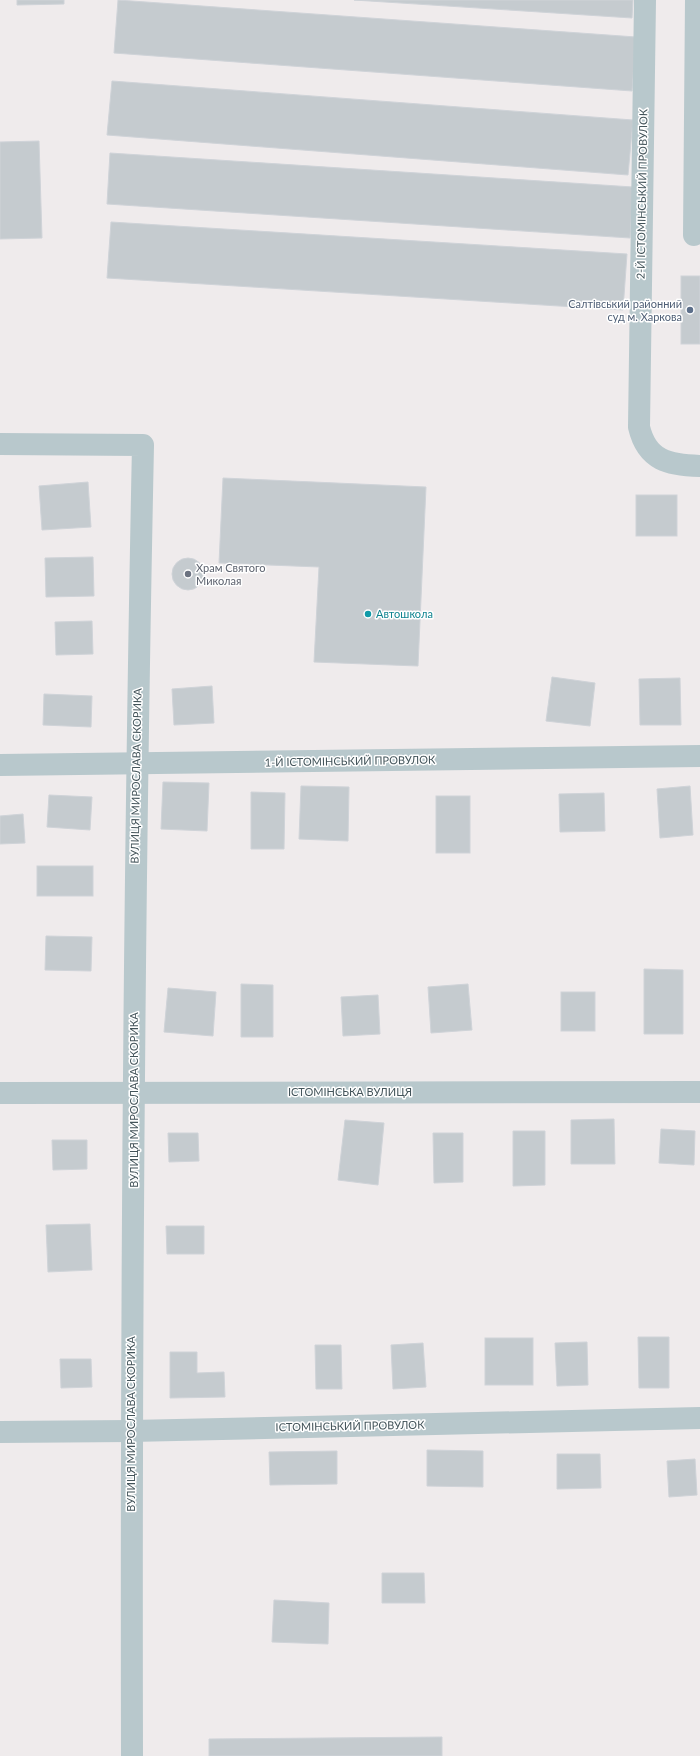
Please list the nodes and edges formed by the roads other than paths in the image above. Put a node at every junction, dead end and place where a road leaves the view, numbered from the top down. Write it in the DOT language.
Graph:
graph roads {
  1 [pos="645,0"];
  2 [pos="696,0"];
  3 [pos="694,234"];
  4 [pos="0,444"];
  5 [pos="700,466"];
  6 [pos="700,756"];
  7 [pos="136,764"];
  8 [pos="0,765"];
  9 [pos="134,1092"];
  10 [pos="700,1092"];
  11 [pos="0,1093"];
  12 [pos="700,1418"];
  13 [pos="131,1431"];
  14 [pos="0,1432"];
  15 [pos="132,1756"];
  1 -- 5 [label="street, 2-Й ІСТОМІНСЬКИЙ ПРОВУЛОК"];
  2 -- 3 [label="street"];
  4 -- 7 [label="street, ВУЛИЦЯ МИРОСЛАВА СКОРИКА"];
  6 -- 7 [label="street, 1-Й ІСТОМІНСЬКИЙ ПРОВУЛОК"];
  7 -- 8 [label="street, 1-Й ІСТОМІНСЬКИЙ ПРОВУЛОК"];
  7 -- 9 [label="street, ВУЛИЦЯ МИРОСЛАВА СКОРИКА"];
  9 -- 10 [label="street, ІСТОМІНСЬКА ВУЛИЦЯ"];
  9 -- 11 [label="street, ІСТОМІНСЬКА ВУЛИЦЯ"];
  9 -- 13 [label="street, ВУЛИЦЯ МИРОСЛАВА СКОРИКА"];
  12 -- 13 [label="street, ІСТОМІНСЬКИЙ ПРОВУЛОК"];
  13 -- 14 [label="street, ІСТОМІНСЬКИЙ ПРОВУЛОК"];
  13 -- 15 [label="street, ВУЛИЦЯ МИРОСЛАВА СКОРИКА"];
}
